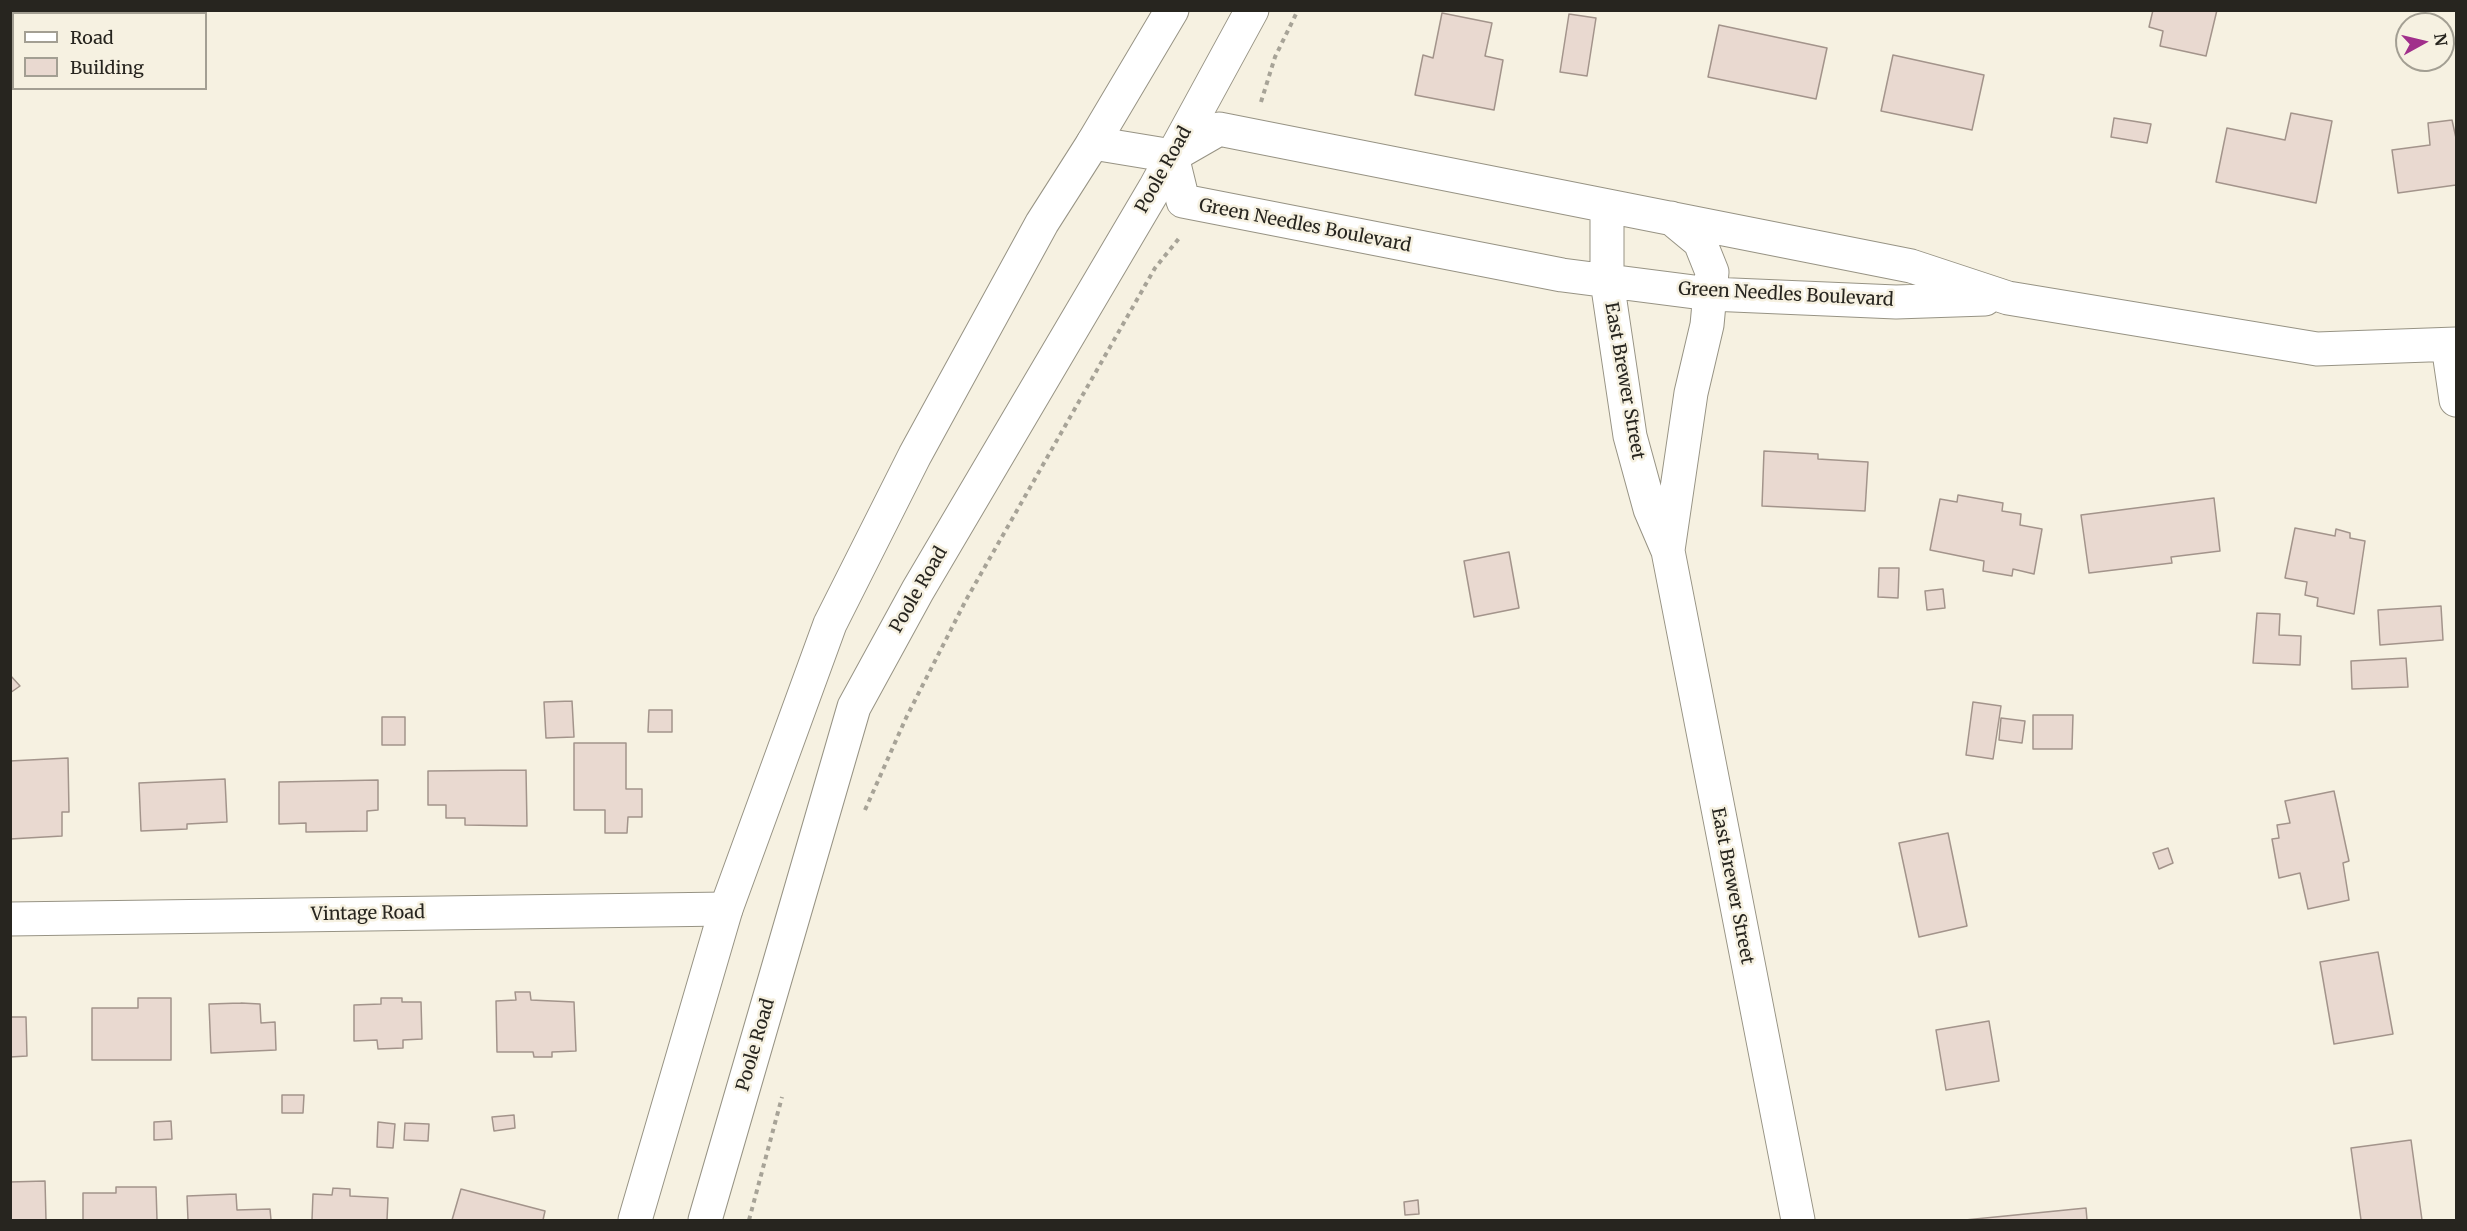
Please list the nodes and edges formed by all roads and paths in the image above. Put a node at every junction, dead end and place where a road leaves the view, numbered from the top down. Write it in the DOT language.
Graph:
graph roads {
  1 [pos="1172,10"];
  2 [pos="1252,10"];
  3 [pos="1298,10"];
  4 [pos="1258,111"];
  5 [pos="1094,143"];
  6 [pos="1172,156"];
  7 [pos="1607,206"];
  8 [pos="1671,218"];
  9 [pos="1185,232"];
  10 [pos="1607,281"];
  11 [pos="1710,294"];
  12 [pos="2008,298"];
  13 [pos="2452,344"];
  14 [pos="2457,400"];
  15 [pos="1668,551"];
  16 [pos="863,816"];
  17 [pos="726,909"];
  18 [pos="10,919"];
  19 [pos="784,1087"];
  20 [pos="635,1221"];
  21 [pos="705,1221"];
  22 [pos="748,1221"];
  23 [pos="1798,1221"];
  1 -- 5 [label="street"];
  2 -- 6 [label="street, Poole Road"];
  3 -- 4 [label="path"];
  5 -- 6 [label="street"];
  5 -- 17 [label="street"];
  6 -- 7 [label="street, Green Needles Boulevard"];
  6 -- 10 [label="street, Green Needles Boulevard"];
  6 -- 21 [label="street, Poole Road"];
  7 -- 8 [label="street, Green Needles Boulevard"];
  7 -- 10 [label="street, East Brewer Street"];
  8 -- 11 [label="street, East Brewer Street"];
  8 -- 12 [label="street, Green Needles Boulevard"];
  9 -- 16 [label="path"];
  10 -- 11 [label="street, Green Needles Boulevard"];
  10 -- 15 [label="street, East Brewer Street"];
  11 -- 12 [label="street, Green Needles Boulevard"];
  11 -- 15 [label="street, East Brewer Street"];
  12 -- 13 [label="street, Green Needles Boulevard"];
  13 -- 14 [label="street"];
  15 -- 23 [label="street, East Brewer Street"];
  17 -- 18 [label="street, Vintage Road"];
  17 -- 20 [label="street"];
  19 -- 22 [label="path"];
}
